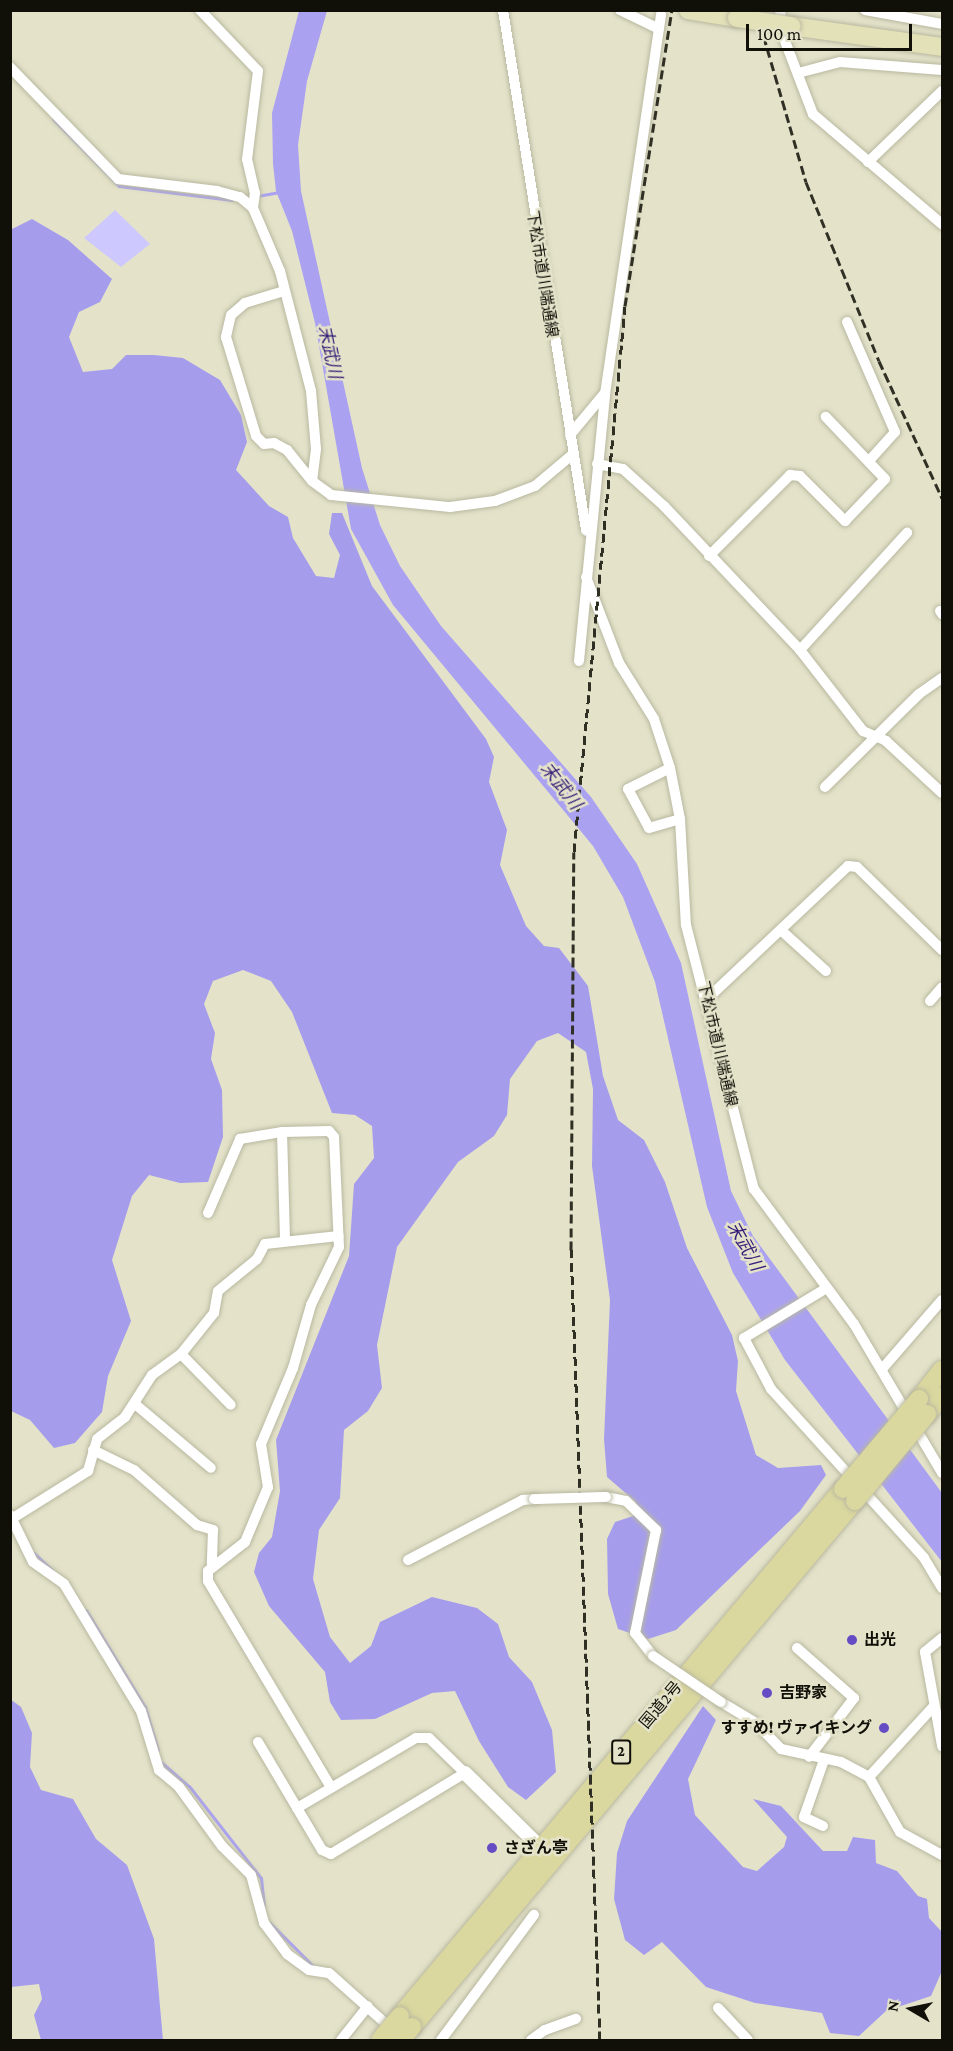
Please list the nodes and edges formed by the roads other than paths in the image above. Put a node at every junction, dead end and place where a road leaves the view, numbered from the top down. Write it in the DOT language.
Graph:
graph roads {
  1 [pos="200,10"];
  2 [pos="503,10"];
  3 [pos="620,10"];
  4 [pos="688,10"];
  5 [pos="780,10"];
  6 [pos="865,10"];
  7 [pos="661,14"];
  8 [pos="942,24"];
  9 [pos="659,29"];
  10 [pos="942,47"];
  11 [pos="10,67"];
  12 [pos="942,70"];
  13 [pos="798,73"];
  14 [pos="942,91"];
  15 [pos="867,162"];
  16 [pos="255,201"];
  17 [pos="942,224"];
  18 [pos="284,291"];
  19 [pos="847,322"];
  20 [pos="604,393"];
  21 [pos="826,417"];
  22 [pos="570,435"];
  23 [pos="573,454"];
  24 [pos="869,461"];
  25 [pos="597,464"];
  26 [pos="312,481"];
  27 [pos="907,533"];
  28 [pos="589,535"];
  29 [pos="709,556"];
  30 [pos="586,577"];
  31 [pos="800,650"];
  32 [pos="579,661"];
  33 [pos="942,678"];
  34 [pos="879,736"];
  35 [pos="670,768"];
  36 [pos="825,787"];
  37 [pos="942,793"];
  38 [pos="680,819"];
  39 [pos="783,932"];
  40 [pos="942,950"];
  41 [pos="826,971"];
  42 [pos="942,987"];
  43 [pos="707,999"];
  44 [pos="930,1001"];
  45 [pos="282,1132"];
  46 [pos="208,1213"];
  47 [pos="339,1236"];
  48 [pos="285,1239"];
  49 [pos="822,1291"];
  50 [pos="942,1300"];
  51 [pos="182,1354"];
  52 [pos="883,1368"];
  53 [pos="942,1370"];
  54 [pos="942,1396"];
  55 [pos="135,1404"];
  56 [pos="231,1405"];
  57 [pos="923,1407"];
  58 [pos="93,1450"];
  59 [pos="211,1468"];
  60 [pos="942,1470"];
  61 [pos="12,1516"];
  62 [pos="408,1560"];
  63 [pos="212,1564"];
  64 [pos="942,1588"];
  65 [pos="942,1638"];
  66 [pos="797,1648"];
  67 [pos="934,1706"];
  68 [pos="258,1742"];
  69 [pos="942,1746"];
  70 [pos="809,1757"];
  71 [pos="824,1760"];
  72 [pos="465,1773"];
  73 [pos="869,1777"];
  74 [pos="331,1787"];
  75 [pos="297,1808"];
  76 [pos="823,1826"];
  77 [pos="547,1854"];
  78 [pos="942,1855"];
  79 [pos="534,1915"];
  80 [pos="367,2006"];
  81 [pos="718,2008"];
  82 [pos="576,2019"];
  83 [pos="404,2031"];
  84 [pos="341,2040"];
  85 [pos="380,2040"];
  86 [pos="441,2040"];
  87 [pos="531,2040"];
  88 [pos="748,2040"];
  1 -- 16 [label="street"];
  2 -- 22 [label="street, 下松市道川端通線"];
  3 -- 9 [label="street"];
  4 -- 10 [label="main road, bridge"];
  5 -- 13 [label="street"];
  6 -- 8 [label="street"];
  7 -- 9 [label="street"];
  9 -- 20 [label="street"];
  11 -- 16 [label="street"];
  12 -- 13 [label="street"];
  13 -- 15 [label="street"];
  14 -- 15 [label="street"];
  15 -- 17 [label="street"];
  16 -- 18 [label="street"];
  18 -- 26 [label="street"];
  18 -- 26 [label="street"];
  19 -- 24 [label="street"];
  20 -- 22 [label="street"];
  20 -- 25 [label="street"];
  21 -- 24 [label="street"];
  22 -- 23 [label="street, 下松市道川端通線"];
  23 -- 26 [label="street"];
  23 -- 28 [label="street, 下松市道川端通線"];
  24 -- 29 [label="street"];
  25 -- 28 [label="street"];
  25 -- 29 [label="street"];
  27 -- 31 [label="street"];
  28 -- 30 [label="street"];
  29 -- 31 [label="street"];
  30 -- 32 [label="street"];
  30 -- 35 [label="street, 下松市道川端通線"];
  31 -- 34 [label="street"];
  33 -- 34 [label="street"];
  34 -- 36 [label="street"];
  34 -- 37 [label="street"];
  35 -- 38 [label="street, 下松市道川端通線"];
  35 -- 38 [label="street"];
  38 -- 43 [label="street, 下松市道川端通線"];
  39 -- 40 [label="street"];
  39 -- 41 [label="street"];
  39 -- 43 [label="street"];
  42 -- 44 [label="street"];
  43 -- 49 [label="street, 下松市道川端通線"];
  45 -- 46 [label="street"];
  45 -- 47 [label="street"];
  45 -- 48 [label="street"];
  47 -- 48 [label="street"];
  47 -- 63 [label="street"];
  48 -- 51 [label="street"];
  49 -- 52 [label="street, 下松市道川端通線"];
  49 -- 64 [label="street"];
  50 -- 52 [label="street"];
  51 -- 55 [label="street"];
  51 -- 56 [label="street"];
  52 -- 60 [label="street, 下松市道川端通線"];
  53 -- 57 [label="highway, 国道2号 / 2"];
  54 -- 57 [label="highway, 国道2号 / 2"];
  55 -- 58 [label="street"];
  55 -- 59 [label="street"];
  57 -- 77 [label="highway, 国道2号 / 2, bridge"];
  58 -- 61 [label="street"];
  58 -- 63 [label="street"];
  61 -- 80 [label="street"];
  62 -- 70 [label="street, bridge"];
  63 -- 74 [label="street"];
  65 -- 67 [label="street"];
  66 -- 70 [label="street"];
  67 -- 69 [label="street"];
  67 -- 73 [label="street"];
  68 -- 75 [label="street"];
  70 -- 71 [label="street"];
  71 -- 73 [label="street"];
  71 -- 76 [label="street"];
  72 -- 74 [label="street"];
  72 -- 75 [label="street"];
  72 -- 77 [label="street"];
  73 -- 78 [label="street"];
  74 -- 75 [label="street"];
  77 -- 83 [label="highway, 国道2号 / 2"];
  79 -- 86 [label="street"];
  80 -- 83 [label="street"];
  80 -- 84 [label="street"];
  81 -- 88 [label="street"];
  82 -- 87 [label="street"];
  83 -- 85 [label="highway, 国道2号 / 2, bridge"];
}
